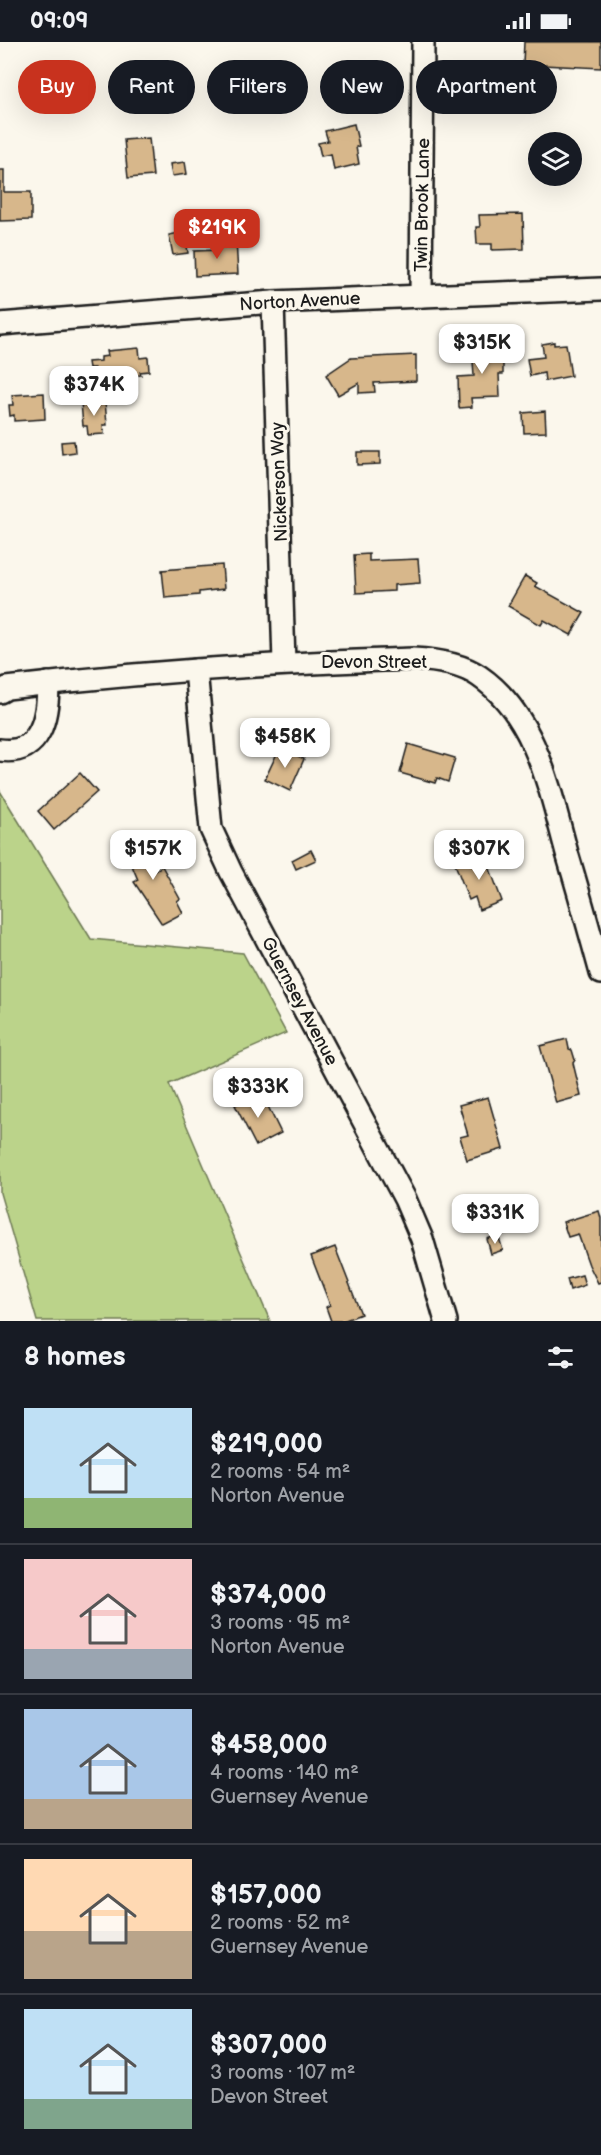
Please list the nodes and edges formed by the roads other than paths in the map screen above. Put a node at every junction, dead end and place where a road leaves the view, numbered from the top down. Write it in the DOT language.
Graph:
graph roads {
  1 [pos="423,42"];
  2 [pos="601,289"];
  3 [pos="421,296"];
  4 [pos="273,302"];
  5 [pos="0,324"];
  6 [pos="284,663"];
  7 [pos="196,670"];
  8 [pos="48,683"];
  9 [pos="0,692"];
  10 [pos="0,750"];
  11 [pos="601,973"];
  12 [pos="447,1321"];
  1 -- 3 [label="street, Twin Brook Lane"];
  2 -- 3 [label="street, Norton Avenue"];
  3 -- 4 [label="street, Norton Avenue"];
  4 -- 5 [label="street, Norton Avenue"];
  4 -- 6 [label="street, Nickerson Way"];
  6 -- 7 [label="street, Devon Street"];
  6 -- 11 [label="street, Devon Street"];
  7 -- 8 [label="street, Devon Street"];
  7 -- 12 [label="street, Guernsey Avenue"];
  8 -- 9 [label="street, Devon Street"];
  8 -- 10 [label="street"];
}
